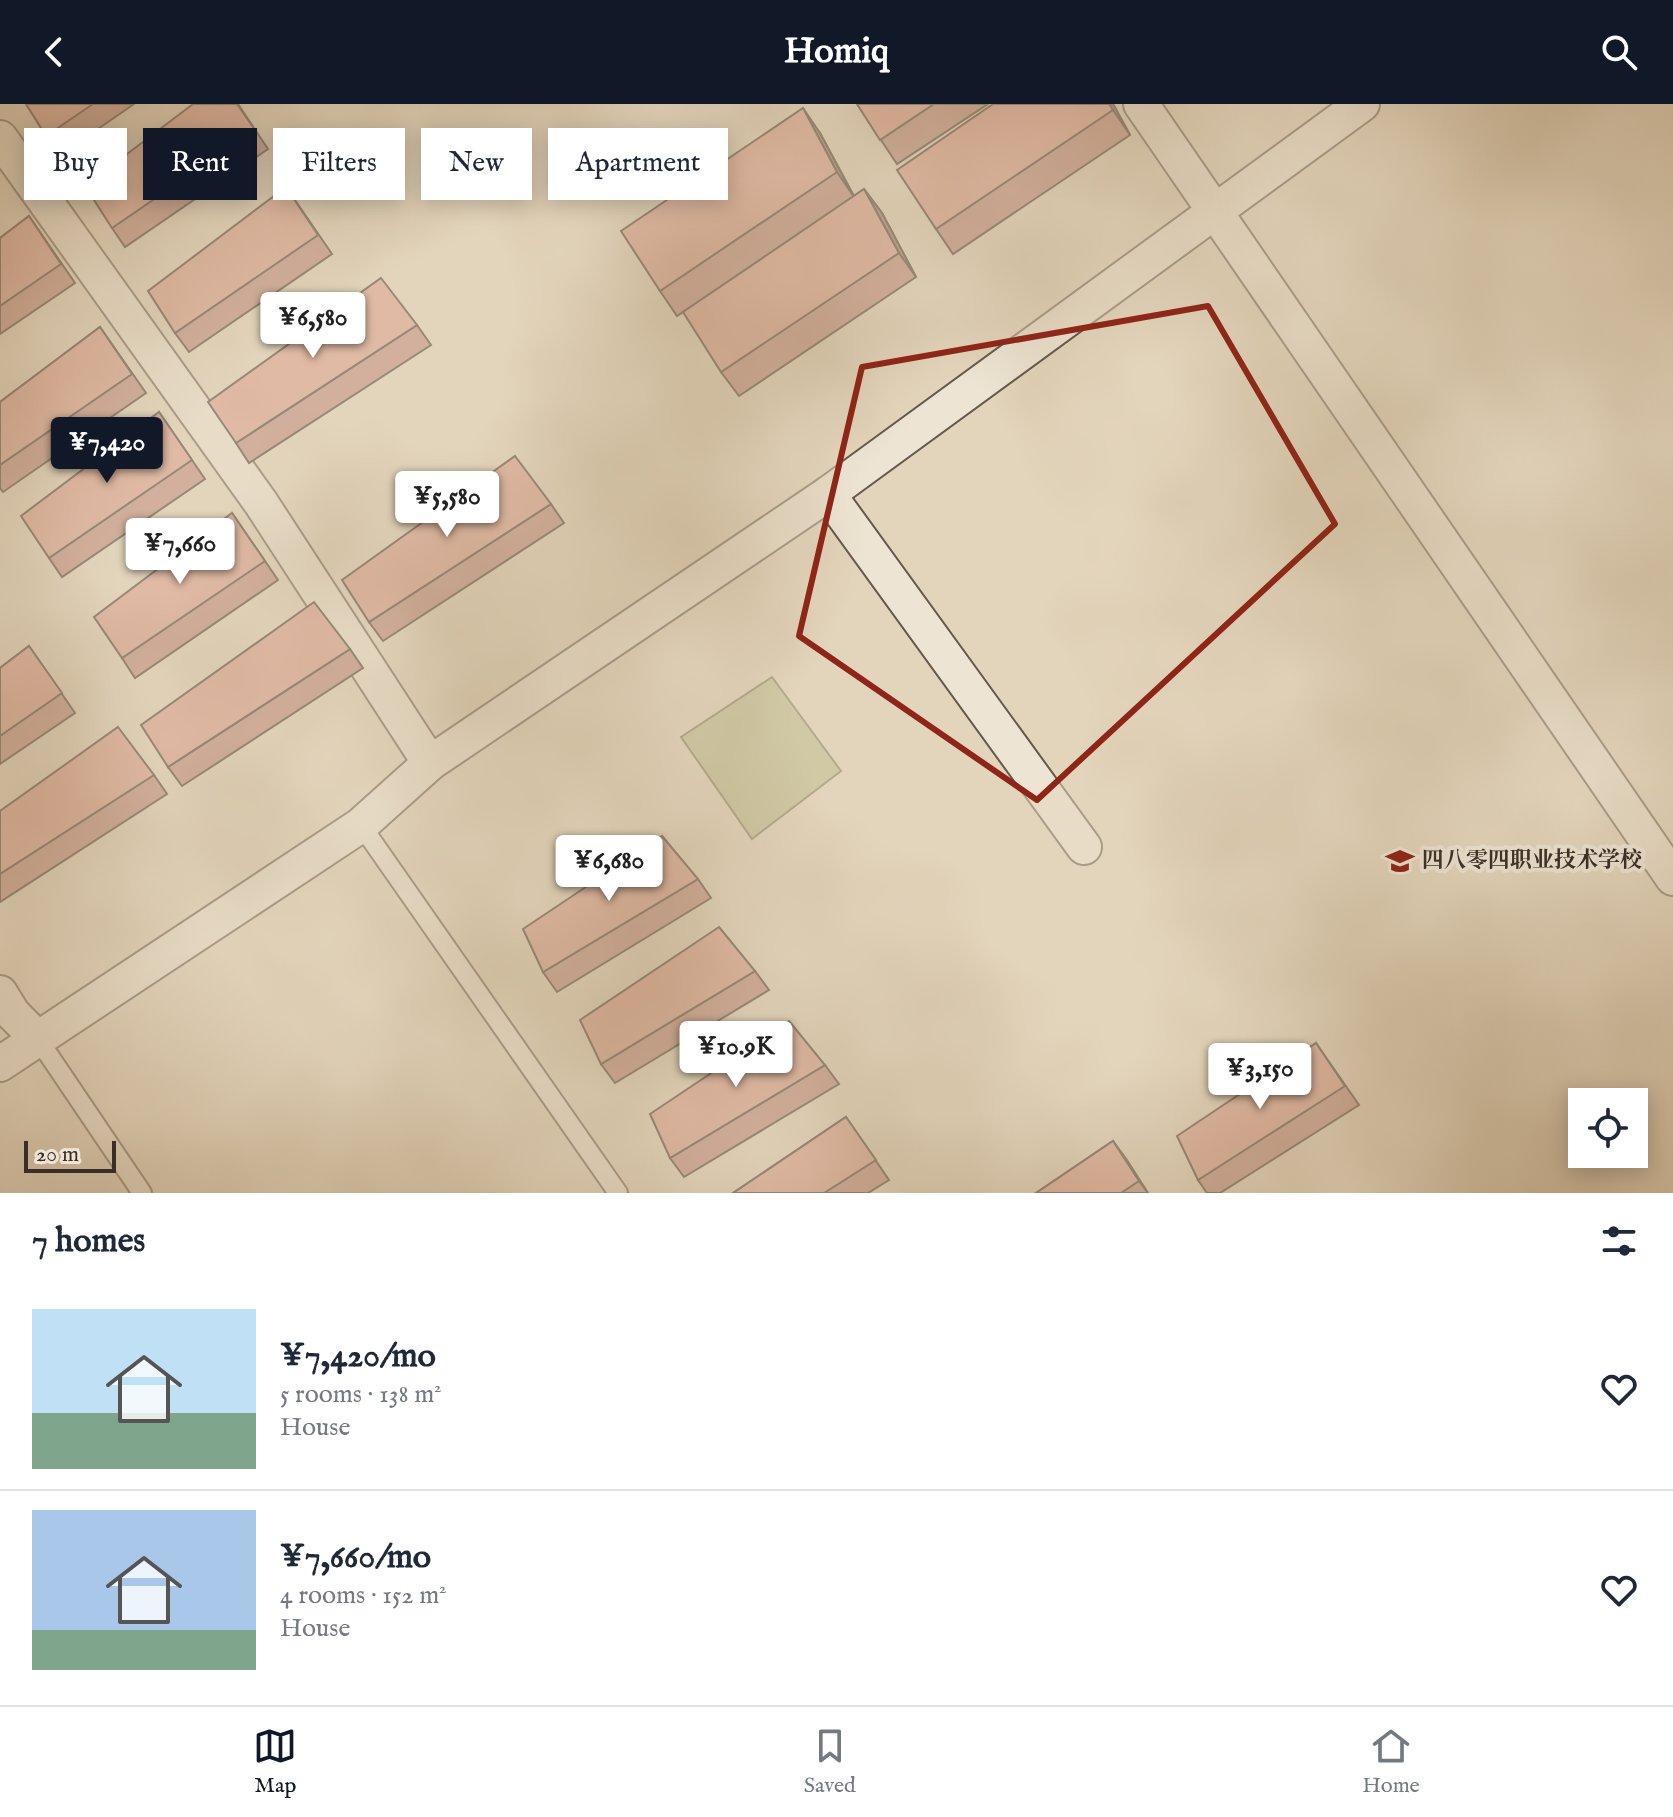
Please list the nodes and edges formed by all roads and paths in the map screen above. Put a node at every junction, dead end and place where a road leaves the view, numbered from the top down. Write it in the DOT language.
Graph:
graph roads {
  1 [pos="1141,104"];
  2 [pos="1362,104"];
  3 [pos="0,138"];
  4 [pos="1214,213"];
  5 [pos="828,494"];
  6 [pos="430,763"];
  7 [pos="361,825"];
  8 [pos="1084,847"];
  9 [pos="1673,878"];
  10 [pos="0,993"];
  11 [pos="38,1039"];
  12 [pos="0,1064"];
  13 [pos="142,1193"];
  14 [pos="618,1193"];
  1 -- 4 [label="street"];
  2 -- 4 [label="street"];
  3 -- 6 [label="street"];
  4 -- 5 [label="street"];
  4 -- 9 [label="street"];
  5 -- 6 [label="street"];
  5 -- 8 [label="street"];
  6 -- 7 [label="street"];
  7 -- 11 [label="street"];
  7 -- 14 [label="lane"];
  10 -- 11 [label="street"];
  11 -- 12 [label="street"];
  11 -- 13 [label="lane"];
}
